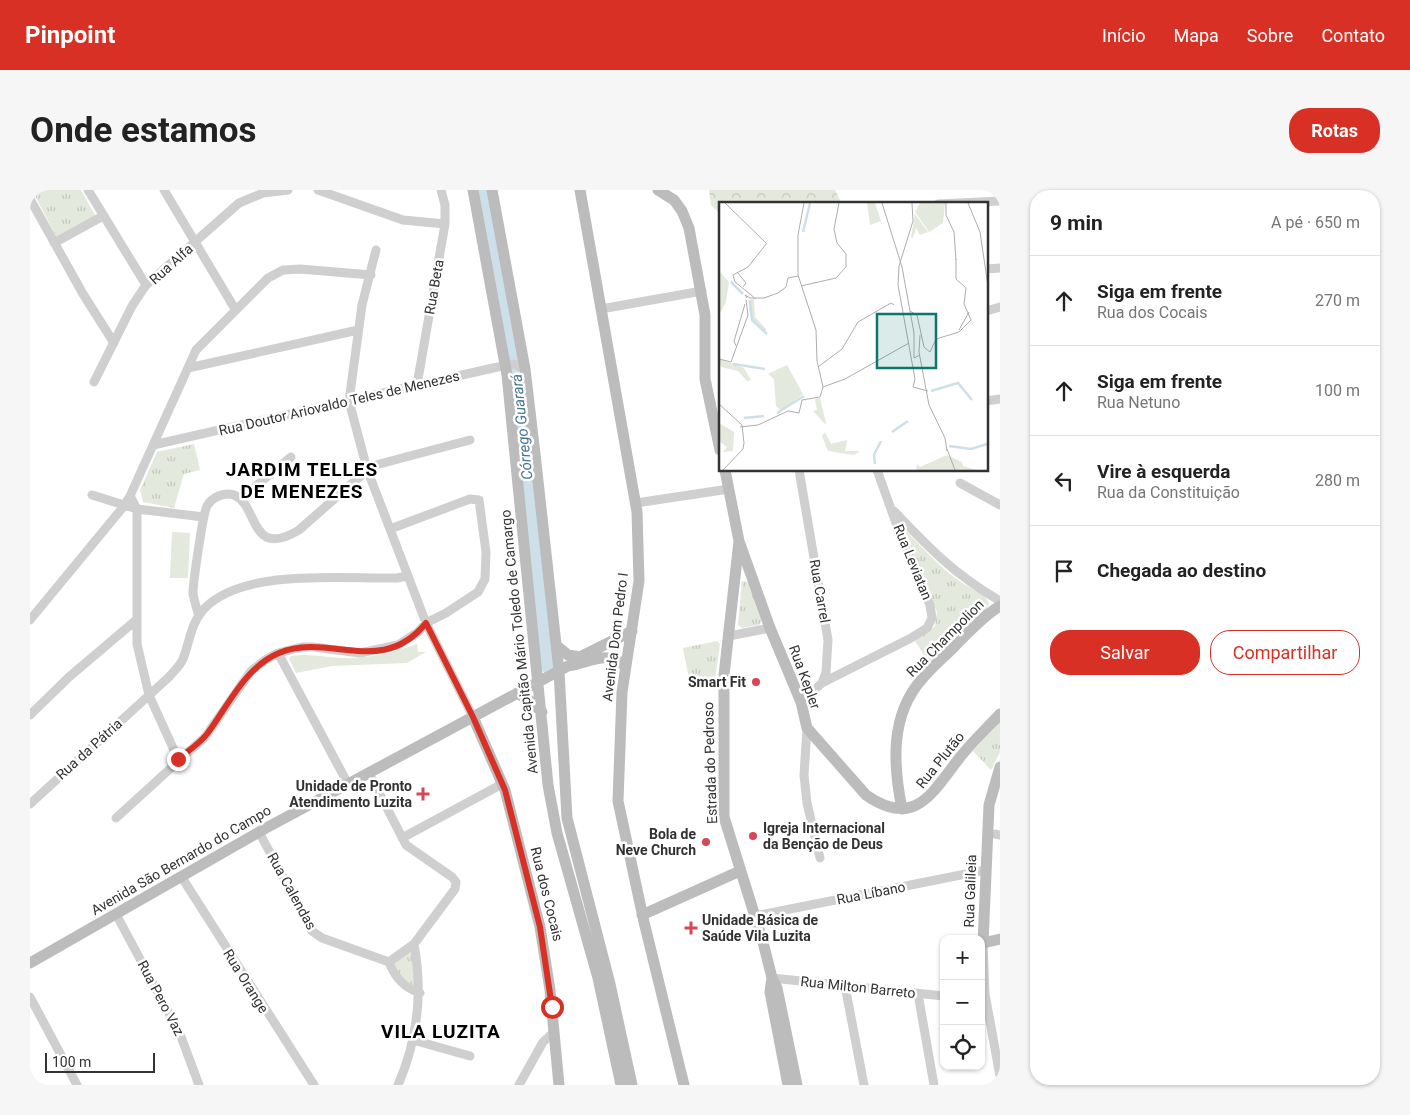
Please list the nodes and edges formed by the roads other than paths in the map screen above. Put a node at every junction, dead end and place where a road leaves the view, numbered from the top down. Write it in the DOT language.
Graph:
graph roads {
  1 [pos="88,190"];
  2 [pos="164,190"];
  3 [pos="288,190"];
  4 [pos="318,190"];
  5 [pos="441,190"];
  6 [pos="473,190"];
  7 [pos="492,190"];
  8 [pos="580,190"];
  9 [pos="658,190"];
  10 [pos="30,199"];
  11 [pos="1000,201"];
  12 [pos="970,202"];
  13 [pos="103,216"];
  14 [pos="445,224"];
  15 [pos="196,242"];
  16 [pos="54,243"];
  17 [pos="376,250"];
  18 [pos="370,276"];
  19 [pos="146,286"];
  20 [pos="702,291"];
  21 [pos="1000,307"];
  22 [pos="235,309"];
  23 [pos="601,309"];
  24 [pos="988,311"];
  25 [pos="358,330"];
  26 [pos="114,343"];
  27 [pos="507,366"];
  28 [pos="188,368"];
  29 [pos="522,368"];
  30 [pos="94,382"];
  31 [pos="417,385"];
  32 [pos="348,401"];
  33 [pos="470,440"];
  34 [pos="153,445"];
  35 [pos="719,445"];
  36 [pos="291,457"];
  37 [pos="368,469"];
  38 [pos="725,471"];
  39 [pos="799,471"];
  40 [pos="877,471"];
  41 [pos="960,483"];
  42 [pos="729,489"];
  43 [pos="92,496"];
  44 [pos="130,496"];
  45 [pos="240,499"];
  46 [pos="636,503"];
  47 [pos="124,506"];
  48 [pos="1000,506"];
  49 [pos="137,509"];
  50 [pos="892,509"];
  51 [pos="204,517"];
  52 [pos="390,529"];
  53 [pos="739,541"];
  54 [pos="407,576"];
  55 [pos="1000,600"];
  56 [pos="1000,606"];
  57 [pos="198,616"];
  58 [pos="30,620"];
  59 [pos="135,621"];
  60 [pos="426,623"];
  61 [pos="770,628"];
  62 [pos="632,631"];
  63 [pos="729,636"];
  64 [pos="557,646"];
  65 [pos="278,653"];
  66 [pos="625,666"];
  67 [pos="559,670"];
  68 [pos="539,682"];
  69 [pos="822,683"];
  70 [pos="149,694"];
  71 [pos="517,694"];
  72 [pos="801,702"];
  73 [pos="542,712"];
  74 [pos="1000,714"];
  75 [pos="30,715"];
  76 [pos="473,717"];
  77 [pos="543,725"];
  78 [pos="807,728"];
  79 [pos="561,735"];
  80 [pos="178,759"];
  81 [pos="1000,767"];
  82 [pos="368,773"];
  83 [pos="348,784"];
  84 [pos="502,784"];
  85 [pos="30,804"];
  86 [pos="902,809"];
  87 [pos="116,818"];
  88 [pos="259,832"];
  89 [pos="402,838"];
  90 [pos="820,858"];
  91 [pos="986,870"];
  92 [pos="740,871"];
  93 [pos="181,876"];
  94 [pos="116,914"];
  95 [pos="642,915"];
  96 [pos="755,916"];
  97 [pos="983,935"];
  98 [pos="1000,939"];
  99 [pos="985,943"];
  100 [pos="414,944"];
  101 [pos="389,962"];
  102 [pos="30,963"];
  103 [pos="772,978"];
  104 [pos="844,986"];
  105 [pos="420,993"];
  106 [pos="918,994"];
  107 [pos="940,996"];
  108 [pos="30,997"];
  109 [pos="985,1003"];
  110 [pos="554,1032"];
  111 [pos="413,1040"];
  112 [pos="470,1056"];
  113 [pos="998,1061"];
  114 [pos="1000,1076"];
  115 [pos="77,1085"];
  116 [pos="199,1085"];
  117 [pos="314,1085"];
  118 [pos="398,1085"];
  119 [pos="519,1085"];
  120 [pos="559,1085"];
  121 [pos="621,1085"];
  122 [pos="632,1085"];
  123 [pos="684,1085"];
  124 [pos="788,1085"];
  125 [pos="797,1085"];
  126 [pos="864,1085"];
  127 [pos="934,1085"];
  1 -- 13 [label="street"];
  2 -- 15 [label="street"];
  3 -- 15 [label="street, Rua Alfa"];
  4 -- 14 [label="street"];
  5 -- 14 [label="street, Rua Beta"];
  6 -- 27 [label="main road, Avenida Capitão Mário Toledo de Camargo"];
  7 -- 29 [label="main road"];
  8 -- 23 [label="main road, Avenida Dom Pedro I"];
  9 -- 20 [label="main road"];
  10 -- 16 [label="street"];
  11 -- 12 [label="street"];
  13 -- 16 [label="street"];
  13 -- 19 [label="street"];
  14 -- 31 [label="street, Rua Beta"];
  15 -- 19 [label="street, Rua Alfa"];
  15 -- 22 [label="street"];
  16 -- 26 [label="street"];
  17 -- 18 [label="street"];
  18 -- 22 [label="street"];
  18 -- 25 [label="street"];
  19 -- 26 [label="street, Rua Alfa"];
  20 -- 23 [label="street"];
  20 -- 35 [label="main road"];
  21 -- 24 [label="street"];
  22 -- 28 [label="street"];
  23 -- 46 [label="main road, Avenida Dom Pedro I"];
  25 -- 28 [label="street"];
  25 -- 32 [label="street"];
  26 -- 30 [label="street, Rua Alfa"];
  27 -- 29 [label="street, Rua Doutor Ariovaldo Teles de Menezes"];
  27 -- 31 [label="street, Rua Doutor Ariovaldo Teles de Menezes"];
  27 -- 68 [label="main road, Avenida Capitão Mário Toledo de Camargo"];
  28 -- 34 [label="street"];
  29 -- 64 [label="main road"];
  31 -- 32 [label="street, Rua Doutor Ariovaldo Teles de Menezes"];
  32 -- 34 [label="street, Rua Doutor Ariovaldo Teles de Menezes"];
  32 -- 37 [label="street"];
  33 -- 37 [label="street"];
  34 -- 44 [label="street"];
  36 -- 45 [label="street"];
  37 -- 45 [label="street"];
  37 -- 52 [label="street"];
  38 -- 42 [label="main road"];
  39 -- 69 [label="street, Rua Carrel"];
  40 -- 50 [label="street, Rua Leviatan"];
  41 -- 48 [label="street"];
  42 -- 46 [label="street"];
  42 -- 53 [label="main road"];
  43 -- 47 [label="street"];
  44 -- 47 [label="street"];
  44 -- 49 [label="street"];
  45 -- 51 [label="street"];
  46 -- 62 [label="main road, Avenida Dom Pedro I"];
  47 -- 49 [label="street"];
  47 -- 58 [label="street"];
  49 -- 51 [label="street"];
  49 -- 59 [label="street"];
  50 -- 55 [label="street"];
  50 -- 69 [label="street, Rua Leviatan"];
  51 -- 57 [label="street"];
  52 -- 54 [label="street"];
  52 -- 60 [label="street"];
  53 -- 61 [label="main road, Rua Kepler"];
  53 -- 63 [label="main road, Estrada do Pedroso"];
  54 -- 57 [label="street"];
  54 -- 60 [label="street"];
  56 -- 86 [label="main road, Rua Champolion"];
  57 -- 70 [label="street, Rua da Pátria"];
  59 -- 70 [label="street"];
  59 -- 75 [label="street"];
  60 -- 65 [label="street"];
  60 -- 76 [label="street"];
  61 -- 63 [label="street"];
  61 -- 72 [label="main road, Rua Kepler"];
  62 -- 64 [label="main road"];
  62 -- 66 [label="main road, Avenida Dom Pedro I"];
  63 -- 92 [label="main road, Estrada do Pedroso"];
  64 -- 67 [label="main road"];
  65 -- 80 [label="street"];
  65 -- 83 [label="street"];
  66 -- 67 [label="main road, Avenida São Bernardo do Campo"];
  66 -- 95 [label="main road, Avenida Dom Pedro I"];
  67 -- 68 [label="main road, Avenida São Bernardo do Campo"];
  67 -- 79 [label="main road"];
  68 -- 71 [label="main road, Avenida São Bernardo do Campo"];
  68 -- 73 [label="main road, Avenida Capitão Mário Toledo de Camargo"];
  69 -- 72 [label="street"];
  70 -- 80 [label="street"];
  70 -- 85 [label="street, Rua da Pátria"];
  71 -- 73 [label="main road"];
  71 -- 76 [label="main road, Avenida São Bernardo do Campo"];
  72 -- 78 [label="main road, Rua Kepler"];
  73 -- 77 [label="main road, Avenida Capitão Mário Toledo de Camargo"];
  74 -- 86 [label="main road, Rua Plutão"];
  76 -- 82 [label="main road, Avenida São Bernardo do Campo"];
  76 -- 84 [label="main road, Rua dos Cocais"];
  77 -- 79 [label="main road"];
  77 -- 121 [label="main road, Avenida Capitão Mário Toledo de Camargo"];
  78 -- 86 [label="main road"];
  78 -- 90 [label="street, Rua Kepler"];
  79 -- 122 [label="main road"];
  80 -- 87 [label="street"];
  81 -- 91 [label="main road, Rua Galileia"];
  82 -- 83 [label="main road, Avenida São Bernardo do Campo"];
  82 -- 89 [label="street"];
  83 -- 88 [label="main road, Avenida São Bernardo do Campo"];
  84 -- 89 [label="street"];
  84 -- 110 [label="main road, Rua dos Cocais"];
  88 -- 93 [label="main road, Avenida São Bernardo do Campo"];
  88 -- 101 [label="street, Rua Calendas"];
  89 -- 100 [label="street"];
  91 -- 96 [label="street, Rua Líbano"];
  91 -- 97 [label="main road, Rua Galileia"];
  92 -- 95 [label="main road"];
  92 -- 96 [label="main road, Estrada do Pedroso"];
  93 -- 94 [label="main road, Avenida São Bernardo do Campo"];
  93 -- 117 [label="street, Rua Orange"];
  94 -- 102 [label="main road, Avenida São Bernardo do Campo"];
  94 -- 116 [label="street, Rua Pero Vaz"];
  95 -- 123 [label="main road, Avenida Dom Pedro I"];
  96 -- 103 [label="main road, Estrada do Pedroso"];
  98 -- 99 [label="main road"];
  100 -- 101 [label="street"];
  100 -- 105 [label="street"];
  101 -- 105 [label="street"];
  103 -- 104 [label="street, Rua Milton Barreto"];
  103 -- 124 [label="main road, Estrada do Pedroso"];
  103 -- 125 [label="main road, Estrada do Pedroso"];
  104 -- 106 [label="street, Rua Milton Barreto"];
  104 -- 126 [label="street"];
  105 -- 111 [label="street"];
  106 -- 107 [label="street, Rua Milton Barreto"];
  106 -- 127 [label="street"];
  108 -- 115 [label="street"];
  109 -- 113 [label="street, Rua Galileia"];
  110 -- 119 [label="street"];
  110 -- 120 [label="main road, Rua dos Cocais"];
  111 -- 112 [label="street"];
  111 -- 118 [label="street"];
  113 -- 114 [label="street, Rua Galileia"];
}
